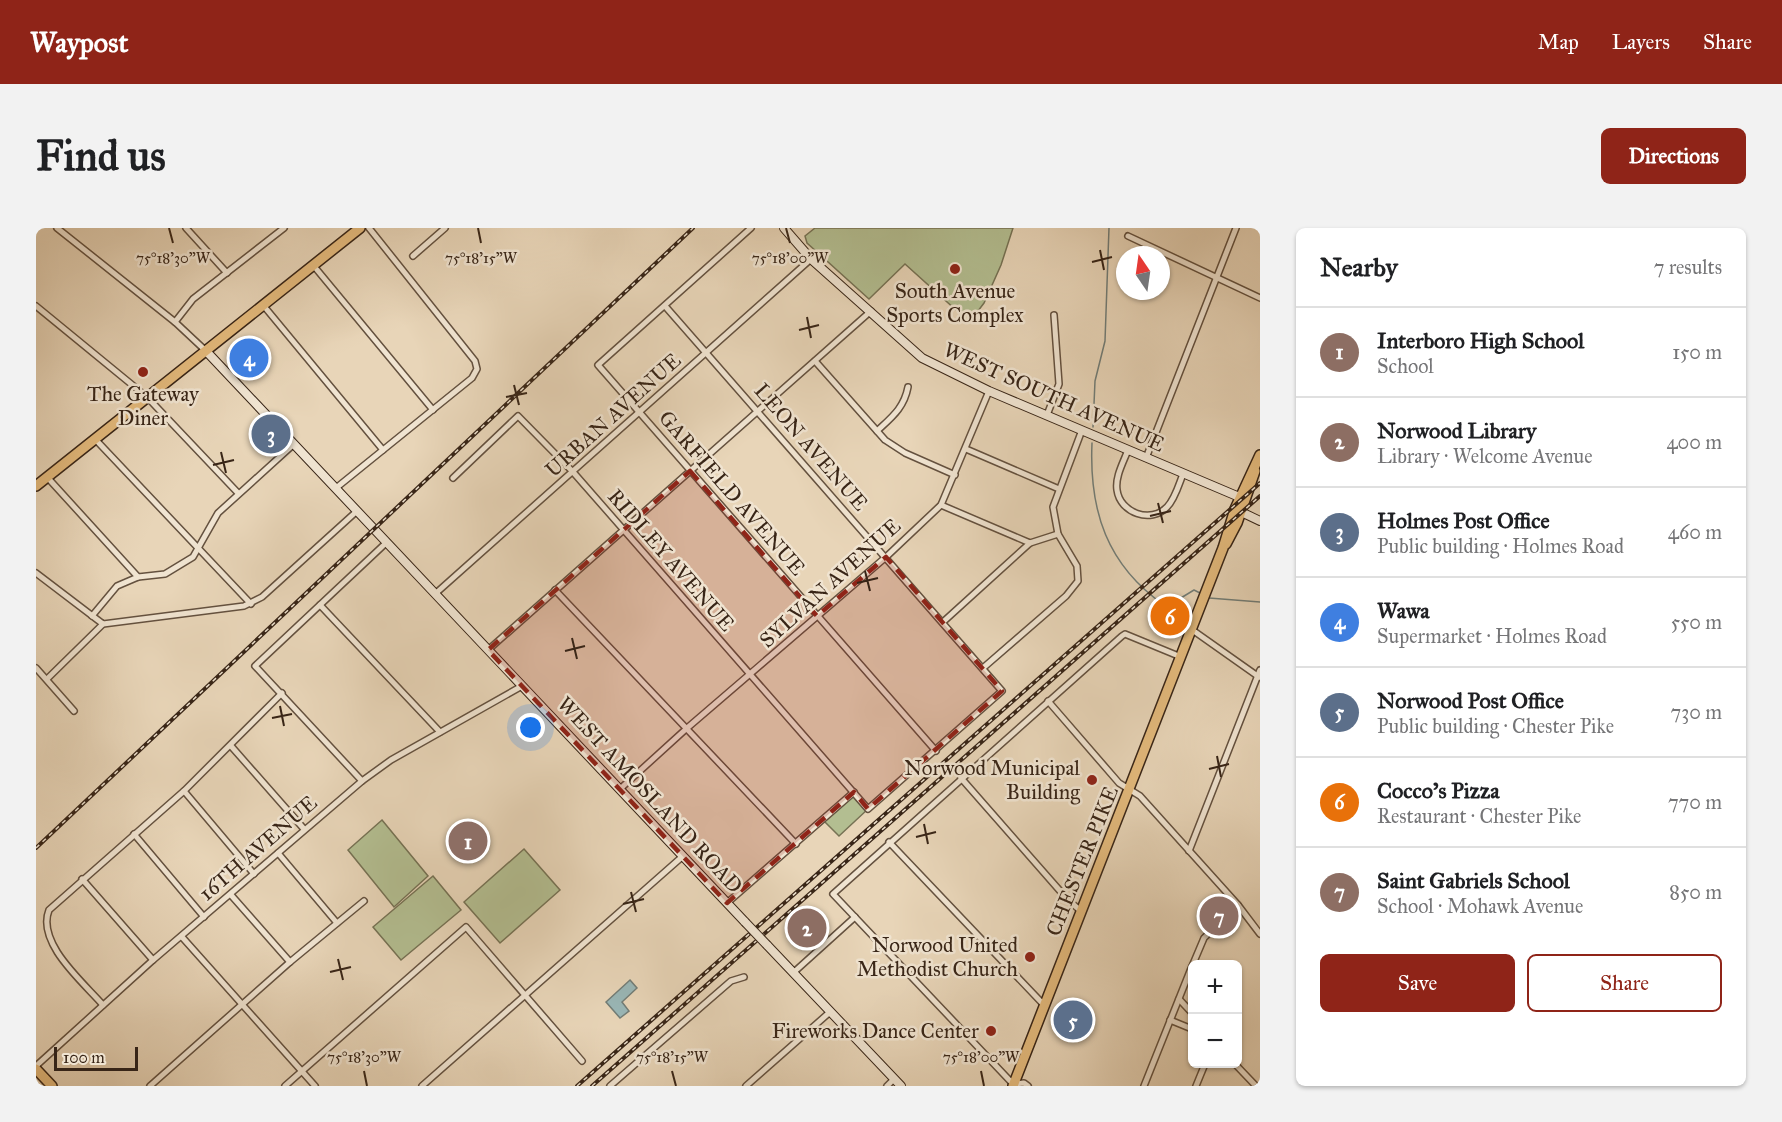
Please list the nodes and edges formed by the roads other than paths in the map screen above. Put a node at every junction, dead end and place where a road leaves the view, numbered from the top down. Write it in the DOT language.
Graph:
graph roads {
  1 [pos="57,228"];
  2 [pos="186,228"];
  3 [pos="284,228"];
  4 [pos="360,228"];
  5 [pos="369,228"];
  6 [pos="445,228"];
  7 [pos="751,228"];
  8 [pos="784,228"];
  9 [pos="1236,228"];
  10 [pos="1128,236"];
  11 [pos="413,256"];
  12 [pos="811,259"];
  13 [pos="313,266"];
  14 [pos="227,273"];
  15 [pos="1218,278"];
  16 [pos="1260,298"];
  17 [pos="263,305"];
  18 [pos="36,306"];
  19 [pos="665,306"];
  20 [pos="871,310"];
  21 [pos="1054,315"];
  22 [pos="174,322"];
  23 [pos="206,351"];
  24 [pos="707,354"];
  25 [pos="815,361"];
  26 [pos="908,387"];
  27 [pos="988,391"];
  28 [pos="147,397"];
  29 [pos="432,410"];
  30 [pos="640,411"];
  31 [pos="757,412"];
  32 [pos="1047,415"];
  33 [pos="1082,430"];
  34 [pos="877,431"];
  35 [pos="94,439"];
  36 [pos="294,444"];
  37 [pos="966,449"];
  38 [pos="383,450"];
  39 [pos="1128,450"];
  40 [pos="1146,458"];
  41 [pos="1258,459"];
  42 [pos="690,471"];
  43 [pos="573,472"];
  44 [pos="1183,474"];
  45 [pos="955,475"];
  46 [pos="47,477"];
  47 [pos="453,478"];
  48 [pos="36,486"];
  49 [pos="336,488"];
  50 [pos="1059,489"];
  51 [pos="238,494"];
  52 [pos="1243,499"];
  53 [pos="941,505"];
  54 [pos="357,511"];
  55 [pos="1238,511"];
  56 [pos="1260,521"];
  57 [pos="622,531"];
  58 [pos="1058,534"];
  59 [pos="387,542"];
  60 [pos="1030,543"];
  61 [pos="198,546"];
  62 [pos="886,557"];
  63 [pos="36,573"];
  64 [pos="138,577"];
  65 [pos="555,590"];
  66 [pos="435,594"];
  67 [pos="251,604"];
  68 [pos="320,604"];
  69 [pos="92,616"];
  70 [pos="817,616"];
  71 [pos="943,622"];
  72 [pos="103,624"];
  73 [pos="1191,630"];
  74 [pos="488,650"];
  75 [pos="1181,657"];
  76 [pos="36,668"];
  77 [pos="983,668"];
  78 [pos="1260,670"];
  79 [pos="750,675"];
  80 [pos="1259,677"];
  81 [pos="47,679"];
  82 [pos="522,686"];
  83 [pos="282,693"];
  84 [pos="1048,701"];
  85 [pos="74,711"];
  86 [pos="686,729"];
  87 [pos="440,732"];
  88 [pos="231,746"];
  89 [pos="936,751"];
  90 [pos="961,778"];
  91 [pos="362,781"];
  92 [pos="620,789"];
  93 [pos="1129,789"];
  94 [pos="184,791"];
  95 [pos="854,792"];
  96 [pos="304,829"];
  97 [pos="134,834"];
  98 [pos="889,842"];
  99 [pos="796,844"];
  100 [pos="1189,851"];
  101 [pos="278,853"];
  102 [pos="682,856"];
  103 [pos="254,874"];
  104 [pos="82,879"];
  105 [pos="231,895"];
  106 [pos="363,901"];
  107 [pos="727,903"];
  108 [pos="1238,905"];
  109 [pos="1081,911"];
  110 [pos="204,917"];
  111 [pos="855,917"];
  112 [pos="337,923"];
  113 [pos="1259,932"];
  114 [pos="182,937"];
  115 [pos="153,960"];
  116 [pos="1195,960"];
  117 [pos="290,962"];
  118 [pos="793,973"];
  119 [pos="744,977"];
  120 [pos="1188,977"];
  121 [pos="525,995"];
  122 [pos="1179,999"];
  123 [pos="103,1005"];
  124 [pos="241,1005"];
  125 [pos="1044,1005"];
  126 [pos="1188,1009"];
  127 [pos="830,1012"];
  128 [pos="1170,1020"];
  129 [pos="1188,1027"];
  130 [pos="582,1061"];
  131 [pos="36,1067"];
  132 [pos="1203,1068"];
  133 [pos="1239,1068"];
  134 [pos="302,1071"];
  135 [pos="894,1079"];
  136 [pos="1014,1085"];
  137 [pos="52,1086"];
  138 [pos="150,1086"];
  139 [pos="285,1086"];
  140 [pos="315,1086"];
  141 [pos="422,1086"];
  142 [pos="610,1086"];
  143 [pos="746,1086"];
  144 [pos="887,1086"];
  145 [pos="901,1086"];
  146 [pos="1028,1086"];
  147 [pos="1144,1086"];
  148 [pos="1196,1086"];
  149 [pos="1256,1086"];
  1 -- 22 [label="street"];
  2 -- 14 [label="street"];
  3 -- 14 [label="street"];
  4 -- 13 [label="main road"];
  5 -- 29 [label="street"];
  6 -- 11 [label="street"];
  7 -- 19 [label="street"];
  8 -- 12 [label="street, WEST SOUTH AVENUE"];
  9 -- 15 [label="street"];
  10 -- 15 [label="street"];
  12 -- 20 [label="street, WEST SOUTH AVENUE"];
  12 -- 24 [label="street, URBAN AVENUE"];
  13 -- 17 [label="main road"];
  13 -- 29 [label="street"];
  14 -- 22 [label="street"];
  15 -- 16 [label="street"];
  15 -- 40 [label="street"];
  17 -- 23 [label="main road"];
  17 -- 38 [label="street"];
  18 -- 28 [label="street"];
  19 -- 24 [label="street, LEON AVENUE"];
  19 -- 30 [label="street, GARFIELD AVENUE"];
  20 -- 25 [label="street"];
  20 -- 27 [label="street, WEST SOUTH AVENUE"];
  21 -- 32 [label="street"];
  22 -- 23 [label="street"];
  23 -- 28 [label="main road"];
  23 -- 36 [label="street, WEST AMOSLAND ROAD"];
  24 -- 30 [label="street, URBAN AVENUE"];
  24 -- 31 [label="street, LEON AVENUE"];
  25 -- 31 [label="street"];
  25 -- 34 [label="street"];
  26 -- 34 [label="street"];
  27 -- 32 [label="street, WEST SOUTH AVENUE"];
  27 -- 37 [label="street, SYLVAN AVENUE"];
  28 -- 35 [label="main road"];
  28 -- 51 [label="street"];
  29 -- 38 [label="street"];
  30 -- 42 [label="street, GARFIELD AVENUE"];
  30 -- 43 [label="street, URBAN AVENUE"];
  31 -- 42 [label="street"];
  31 -- 62 [label="street, LEON AVENUE"];
  32 -- 33 [label="street, WEST SOUTH AVENUE"];
  33 -- 39 [label="street, WEST SOUTH AVENUE"];
  33 -- 50 [label="street"];
  34 -- 45 [label="street"];
  35 -- 46 [label="main road"];
  35 -- 61 [label="street"];
  36 -- 49 [label="street, WEST AMOSLAND ROAD"];
  36 -- 51 [label="street"];
  37 -- 45 [label="street, SYLVAN AVENUE"];
  37 -- 50 [label="street"];
  38 -- 49 [label="street"];
  39 -- 40 [label="street, WEST SOUTH AVENUE"];
  39 -- 44 [label="street"];
  40 -- 44 [label="street, WEST SOUTH AVENUE"];
  41 -- 52 [label="main road, CHESTER PIKE"];
  42 -- 57 [label="street"];
  42 -- 70 [label="street, GARFIELD AVENUE"];
  43 -- 47 [label="street, RIDLEY AVENUE"];
  43 -- 57 [label="street, RIDLEY AVENUE"];
  43 -- 66 [label="street, URBAN AVENUE"];
  44 -- 52 [label="street, WEST SOUTH AVENUE"];
  45 -- 53 [label="street, SYLVAN AVENUE"];
  46 -- 48 [label="main road"];
  46 -- 64 [label="street"];
  49 -- 54 [label="street, WEST AMOSLAND ROAD"];
  50 -- 58 [label="street"];
  51 -- 61 [label="street"];
  52 -- 55 [label="main road, CHESTER PIKE"];
  53 -- 60 [label="street"];
  53 -- 62 [label="street, SYLVAN AVENUE"];
  54 -- 59 [label="street, WEST AMOSLAND ROAD"];
  54 -- 67 [label="street"];
  55 -- 56 [label="street"];
  55 -- 73 [label="main road, CHESTER PIKE"];
  57 -- 65 [label="street"];
  57 -- 79 [label="street, RIDLEY AVENUE"];
  58 -- 60 [label="street"];
  58 -- 77 [label="street"];
  59 -- 66 [label="street, WEST AMOSLAND ROAD"];
  59 -- 68 [label="street"];
  60 -- 71 [label="street"];
  61 -- 64 [label="street"];
  61 -- 67 [label="street"];
  62 -- 70 [label="street, SYLVAN AVENUE"];
  62 -- 71 [label="street, LEON AVENUE"];
  63 -- 69 [label="street"];
  64 -- 69 [label="street"];
  65 -- 74 [label="street"];
  65 -- 86 [label="street"];
  66 -- 74 [label="street, WEST AMOSLAND ROAD"];
  67 -- 72 [label="street"];
  68 -- 83 [label="street"];
  68 -- 87 [label="street"];
  69 -- 72 [label="street"];
  70 -- 79 [label="street, SYLVAN AVENUE"];
  70 -- 89 [label="street, GARFIELD AVENUE"];
  71 -- 77 [label="street, LEON AVENUE"];
  72 -- 81 [label="street"];
  73 -- 75 [label="main road, CHESTER PIKE"];
  73 -- 80 [label="street"];
  74 -- 82 [label="street, WEST AMOSLAND ROAD"];
  75 -- 84 [label="street"];
  75 -- 93 [label="main road, CHESTER PIKE"];
  76 -- 81 [label="street"];
  77 -- 89 [label="street, LEON AVENUE"];
  78 -- 80 [label="street"];
  79 -- 86 [label="street, SYLVAN AVENUE"];
  79 -- 95 [label="street, RIDLEY AVENUE"];
  80 -- 100 [label="street"];
  81 -- 85 [label="street"];
  82 -- 87 [label="street, 16TH AVENUE"];
  82 -- 92 [label="street, WEST AMOSLAND ROAD"];
  83 -- 88 [label="street"];
  83 -- 91 [label="street"];
  84 -- 90 [label="street"];
  84 -- 93 [label="street"];
  86 -- 92 [label="street, SYLVAN AVENUE"];
  86 -- 99 [label="street"];
  87 -- 91 [label="street, 16TH AVENUE"];
  88 -- 94 [label="street"];
  88 -- 96 [label="street"];
  89 -- 95 [label="street, RIDLEY AVENUE"];
  90 -- 98 [label="street"];
  90 -- 109 [label="street"];
  91 -- 96 [label="street, 16TH AVENUE"];
  92 -- 102 [label="street, WEST AMOSLAND ROAD"];
  93 -- 100 [label="street"];
  93 -- 109 [label="main road, CHESTER PIKE"];
  94 -- 97 [label="street"];
  94 -- 103 [label="street"];
  95 -- 99 [label="street"];
  96 -- 101 [label="street, 16TH AVENUE"];
  97 -- 104 [label="street"];
  97 -- 110 [label="street"];
  98 -- 111 [label="street"];
  98 -- 125 [label="street"];
  99 -- 107 [label="street"];
  100 -- 108 [label="street"];
  101 -- 103 [label="street, 16TH AVENUE"];
  101 -- 112 [label="street"];
  102 -- 107 [label="street, WEST AMOSLAND ROAD"];
  102 -- 121 [label="street"];
  103 -- 105 [label="street, 16TH AVENUE"];
  104 -- 115 [label="street"];
  104 -- 123 [label="street"];
  105 -- 110 [label="street, 16TH AVENUE"];
  105 -- 117 [label="street"];
  106 -- 112 [label="street"];
  107 -- 118 [label="street, WEST AMOSLAND ROAD, bridge"];
  108 -- 113 [label="street"];
  108 -- 116 [label="street"];
  109 -- 125 [label="main road, CHESTER PIKE"];
  110 -- 114 [label="street, 16TH AVENUE"];
  111 -- 118 [label="street"];
  111 -- 136 [label="street"];
  112 -- 117 [label="street"];
  114 -- 115 [label="street, 16TH AVENUE"];
  114 -- 124 [label="street"];
  115 -- 123 [label="street, 16TH AVENUE"];
  117 -- 124 [label="street"];
  118 -- 127 [label="street, WEST AMOSLAND ROAD"];
  119 -- 142 [label="street"];
  120 -- 122 [label="street"];
  121 -- 130 [label="street"];
  121 -- 134 [label="street"];
  121 -- 141 [label="street"];
  122 -- 126 [label="street"];
  122 -- 128 [label="street"];
  123 -- 131 [label="street, 16TH AVENUE"];
  124 -- 134 [label="street"];
  124 -- 138 [label="street"];
  125 -- 136 [label="main road, CHESTER PIKE"];
  127 -- 135 [label="street, WEST AMOSLAND ROAD"];
  127 -- 143 [label="street"];
  128 -- 129 [label="street"];
  128 -- 147 [label="street"];
  131 -- 137 [label="main road"];
  132 -- 148 [label="street"];
  133 -- 149 [label="street"];
  134 -- 139 [label="street"];
  134 -- 140 [label="street"];
  135 -- 144 [label="street"];
  135 -- 145 [label="street, WEST AMOSLAND ROAD"];
  136 -- 146 [label="street"];
}
